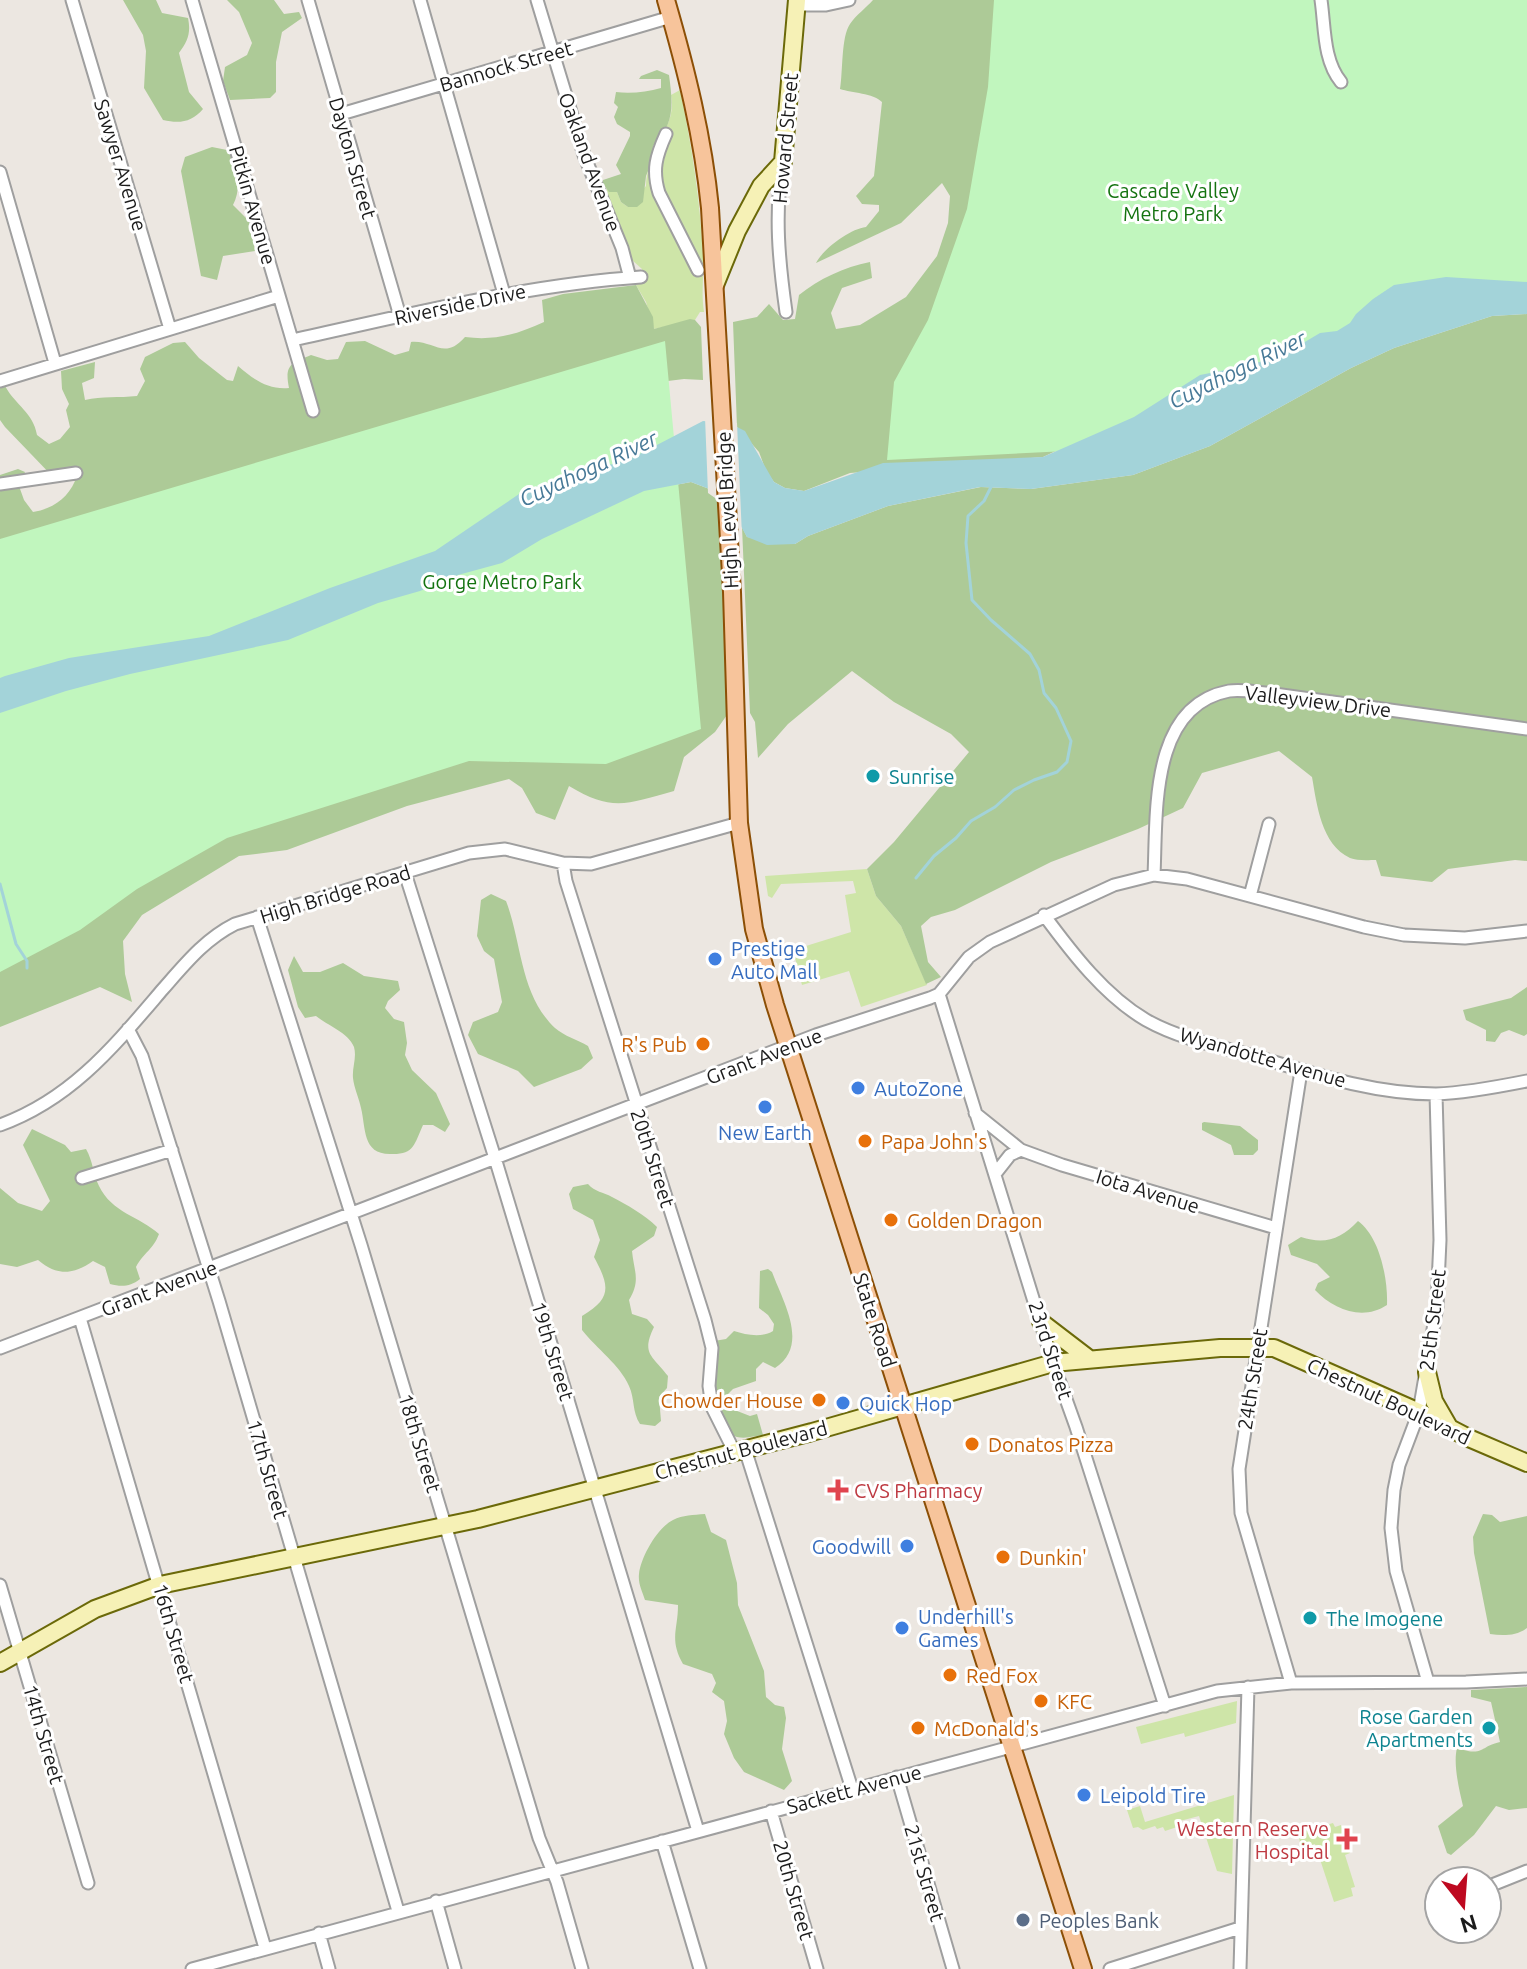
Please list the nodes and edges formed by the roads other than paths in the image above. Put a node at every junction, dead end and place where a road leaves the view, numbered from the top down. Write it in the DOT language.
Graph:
graph roads {
  1 [pos="72,0"];
  2 [pos="192,0"];
  3 [pos="308,0"];
  4 [pos="420,0"];
  5 [pos="537,0"];
  6 [pos="666,0"];
  7 [pos="849,0"];
  8 [pos="1321,0"];
  9 [pos="796,3"];
  10 [pos="671,17"];
  11 [pos="553,52"];
  12 [pos="1341,82"];
  13 [pos="445,84"];
  14 [pos="341,114"];
  15 [pos="666,134"];
  16 [pos="783,162"];
  17 [pos="0,172"];
  18 [pos="698,270"];
  19 [pos="636,277"];
  20 [pos="715,285"];
  21 [pos="504,294"];
  22 [pos="279,296"];
  23 [pos="786,312"];
  24 [pos="400,316"];
  25 [pos="170,329"];
  26 [pos="292,340"];
  27 [pos="55,363"];
  28 [pos="0,381"];
  29 [pos="313,411"];
  30 [pos="76,473"];
  31 [pos="0,484"];
  32 [pos="734,705"];
  33 [pos="1527,729"];
  34 [pos="739,823"];
  35 [pos="1269,824"];
  36 [pos="563,863"];
  37 [pos="405,873"];
  38 [pos="1154,875"];
  39 [pos="1250,896"];
  40 [pos="1044,915"];
  41 [pos="257,917"];
  42 [pos="1527,931"];
  43 [pos="939,994"];
  44 [pos="128,1029"];
  45 [pos="788,1046"];
  46 [pos="1301,1071"];
  47 [pos="1527,1081"];
  48 [pos="1436,1094"];
  49 [pos="636,1105"];
  50 [pos="975,1112"];
  51 [pos="0,1125"];
  52 [pos="172,1150"];
  53 [pos="1021,1150"];
  54 [pos="495,1158"];
  55 [pos="995,1174"];
  56 [pos="82,1178"];
  57 [pos="351,1214"];
  58 [pos="1276,1228"];
  59 [pos="209,1268"];
  60 [pos="80,1318"];
  61 [pos="1041,1322"];
  62 [pos="1256,1346"];
  63 [pos="0,1348"];
  64 [pos="1088,1358"];
  65 [pos="1053,1363"];
  66 [pos="1427,1372"];
  67 [pos="903,1407"];
  68 [pos="1419,1412"];
  69 [pos="1450,1428"];
  70 [pos="740,1450"];
  71 [pos="1527,1463"];
  72 [pos="595,1489"];
  73 [pos="445,1527"];
  74 [pos="294,1558"];
  75 [pos="0,1585"];
  76 [pos="160,1585"];
  77 [pos="20,1651"];
  78 [pos="0,1663"];
  79 [pos="1527,1679"];
  80 [pos="1428,1682"];
  81 [pos="1291,1683"];
  82 [pos="1248,1687"];
  83 [pos="1165,1706"];
  84 [pos="1012,1746"];
  85 [pos="897,1777"];
  86 [pos="852,1789"];
  87 [pos="771,1811"];
  88 [pos="698,1831"];
  89 [pos="662,1841"];
  90 [pos="552,1870"];
  91 [pos="1527,1871"];
  92 [pos="1503,1881"];
  93 [pos="88,1883"];
  94 [pos="436,1901"];
  95 [pos="398,1911"];
  96 [pos="1240,1928"];
  97 [pos="319,1933"];
  98 [pos="265,1948"];
  99 [pos="198,1968"];
  100 [pos="329,1969"];
  101 [pos="455,1969"];
  102 [pos="582,1969"];
  103 [pos="700,1969"];
  104 [pos="817,1969"];
  105 [pos="953,1969"];
  106 [pos="1083,1969"];
  107 [pos="1110,1969"];
  108 [pos="1240,1969"];
  1 -- 25 [label="street, Sawyer Avenue"];
  2 -- 22 [label="street, Pitkin Avenue"];
  3 -- 14 [label="street, Dayton Street"];
  4 -- 13 [label="street"];
  5 -- 11 [label="street, Oakland Avenue"];
  6 -- 10 [label="main road, High Level Bridge"];
  7 -- 9 [label="street"];
  8 -- 12 [label="street"];
  9 -- 16 [label="street, Howard Street"];
  10 -- 11 [label="street, Bannock Street"];
  10 -- 20 [label="main road, High Level Bridge"];
  11 -- 13 [label="street, Bannock Street"];
  11 -- 19 [label="street, Oakland Avenue"];
  13 -- 14 [label="street, Bannock Street"];
  13 -- 21 [label="street"];
  14 -- 24 [label="street, Dayton Street"];
  15 -- 18 [label="street"];
  16 -- 20 [label="street"];
  16 -- 23 [label="street, Howard Street"];
  17 -- 27 [label="street"];
  19 -- 21 [label="street, Riverside Drive"];
  20 -- 32 [label="main road, High Level Bridge"];
  21 -- 24 [label="street, Riverside Drive"];
  22 -- 25 [label="street"];
  22 -- 26 [label="street, Pitkin Avenue"];
  24 -- 26 [label="street, Riverside Drive"];
  25 -- 27 [label="street"];
  26 -- 29 [label="street, Pitkin Avenue"];
  27 -- 28 [label="street"];
  30 -- 31 [label="street"];
  32 -- 34 [label="main road, State Road"];
  33 -- 38 [label="street, Valleyview Drive"];
  34 -- 36 [label="street, High Bridge Road"];
  34 -- 45 [label="main road, State Road"];
  35 -- 39 [label="street"];
  36 -- 37 [label="street, High Bridge Road"];
  36 -- 49 [label="street, 20th Street"];
  37 -- 41 [label="street, High Bridge Road"];
  37 -- 54 [label="street, 19th Street"];
  38 -- 39 [label="street"];
  38 -- 40 [label="street"];
  39 -- 42 [label="street"];
  40 -- 43 [label="street"];
  40 -- 46 [label="street, Wyandotte Avenue"];
  41 -- 44 [label="street, High Bridge Road"];
  41 -- 57 [label="street, 18th Street"];
  43 -- 45 [label="street, Grant Avenue"];
  43 -- 50 [label="street, 23rd Street"];
  44 -- 51 [label="street, High Bridge Road"];
  44 -- 52 [label="street, 17th Street"];
  45 -- 49 [label="street, Grant Avenue"];
  45 -- 67 [label="main road, State Road"];
  46 -- 48 [label="street, Wyandotte Avenue"];
  46 -- 58 [label="street, 24th Street"];
  47 -- 48 [label="street, Wyandotte Avenue"];
  48 -- 66 [label="street, 25th Street"];
  49 -- 54 [label="street, Grant Avenue"];
  49 -- 70 [label="street, 20th Street"];
  50 -- 53 [label="street, Iota Avenue"];
  50 -- 55 [label="street, 23rd Street"];
  52 -- 56 [label="street"];
  52 -- 59 [label="street, 17th Street"];
  53 -- 55 [label="street"];
  53 -- 58 [label="street, Iota Avenue"];
  54 -- 57 [label="street, Grant Avenue"];
  54 -- 72 [label="street, 19th Street"];
  55 -- 61 [label="street, 23rd Street"];
  57 -- 59 [label="street, Grant Avenue"];
  57 -- 73 [label="street, 18th Street"];
  58 -- 62 [label="street, 24th Street"];
  59 -- 60 [label="street, Grant Avenue"];
  59 -- 74 [label="street, 17th Street"];
  60 -- 63 [label="street, Grant Avenue"];
  60 -- 76 [label="street, 16th Street"];
  61 -- 64 [label="street"];
  61 -- 65 [label="street, 23rd Street"];
  62 -- 64 [label="street, Chestnut Boulevard"];
  62 -- 68 [label="street, Chestnut Boulevard"];
  62 -- 81 [label="street, 24th Street"];
  64 -- 65 [label="street, Chestnut Boulevard"];
  65 -- 67 [label="street, Chestnut Boulevard"];
  65 -- 83 [label="street, 23rd Street"];
  66 -- 68 [label="street, 25th Street"];
  66 -- 69 [label="street"];
  67 -- 70 [label="street, Chestnut Boulevard"];
  67 -- 84 [label="main road, State Road"];
  68 -- 69 [label="street, Chestnut Boulevard"];
  68 -- 80 [label="street, 25th Street"];
  69 -- 71 [label="street, Chestnut Boulevard"];
  70 -- 72 [label="street, Chestnut Boulevard"];
  70 -- 86 [label="street, 20th Street"];
  72 -- 73 [label="street, Chestnut Boulevard"];
  72 -- 88 [label="street, 19th Street"];
  73 -- 74 [label="street, Chestnut Boulevard"];
  73 -- 90 [label="street, 18th Street"];
  74 -- 76 [label="street, Chestnut Boulevard"];
  74 -- 95 [label="street, 17th Street"];
  75 -- 77 [label="street, 14th Street"];
  76 -- 77 [label="street, Chestnut Boulevard"];
  76 -- 98 [label="street, 16th Street"];
  77 -- 78 [label="street, Chestnut Boulevard"];
  77 -- 93 [label="street, 14th Street"];
  79 -- 80 [label="street, Sackett Avenue"];
  80 -- 81 [label="street, Sackett Avenue"];
  81 -- 82 [label="street, Sackett Avenue"];
  82 -- 83 [label="street, Sackett Avenue"];
  82 -- 96 [label="street"];
  83 -- 84 [label="street, Sackett Avenue"];
  84 -- 85 [label="street, Sackett Avenue"];
  84 -- 106 [label="main road, State Road"];
  85 -- 86 [label="street, Sackett Avenue"];
  85 -- 105 [label="street, 21st Street"];
  86 -- 87 [label="street, Sackett Avenue"];
  87 -- 88 [label="street, Sackett Avenue"];
  87 -- 104 [label="street, 20th Street"];
  88 -- 89 [label="street, Sackett Avenue"];
  89 -- 90 [label="street, Sackett Avenue"];
  89 -- 103 [label="street"];
  90 -- 94 [label="street, Sackett Avenue"];
  90 -- 102 [label="street, 18th Street"];
  91 -- 92 [label="street"];
  94 -- 95 [label="street, Sackett Avenue"];
  94 -- 101 [label="street"];
  95 -- 97 [label="street, Sackett Avenue"];
  96 -- 107 [label="street"];
  96 -- 108 [label="street"];
  97 -- 98 [label="street, Sackett Avenue"];
  97 -- 100 [label="street"];
  98 -- 99 [label="street, Sackett Avenue"];
}
